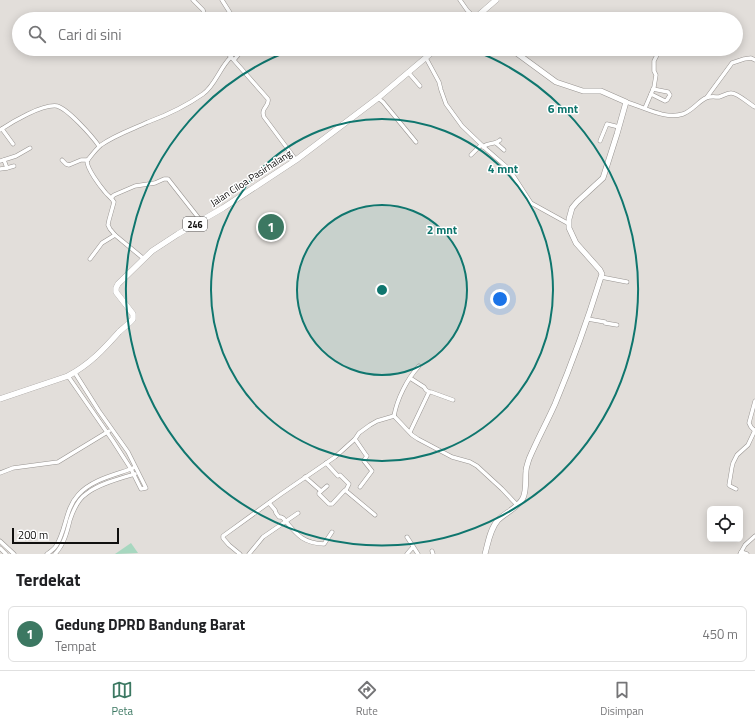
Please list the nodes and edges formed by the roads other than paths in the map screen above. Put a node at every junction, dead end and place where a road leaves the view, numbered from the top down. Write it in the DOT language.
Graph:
graph roads {
  1 [pos="194,0"];
  2 [pos="222,0"];
  3 [pos="460,0"];
  4 [pos="496,0"];
  5 [pos="204,12"];
  6 [pos="230,12"];
  7 [pos="469,12"];
  8 [pos="483,12"];
  9 [pos="237,56"];
  10 [pos="521,56"];
  11 [pos="656,56"];
  12 [pos="231,57"];
  13 [pos="426,58"];
  14 [pos="234,60"];
  15 [pos="755,60"];
  16 [pos="408,72"];
  17 [pos="420,86"];
  18 [pos="653,89"];
  19 [pos="651,94"];
  20 [pos="707,97"];
  21 [pos="378,98"];
  22 [pos="626,102"];
  23 [pos="755,107"];
  24 [pos="645,108"];
  25 [pos="620,127"];
  26 [pos="1,129"];
  27 [pos="500,140"];
  28 [pos="600,141"];
  29 [pos="416,142"];
  30 [pos="496,143"];
  31 [pos="13,144"];
  32 [pos="99,146"];
  33 [pos="482,146"];
  34 [pos="30,148"];
  35 [pos="504,150"];
  36 [pos="471,155"];
  37 [pos="62,160"];
  38 [pos="88,160"];
  39 [pos="296,160"];
  40 [pos="2,161"];
  41 [pos="14,166"];
  42 [pos="6,168"];
  43 [pos="0,169"];
  44 [pos="111,198"];
  45 [pos="201,221"];
  46 [pos="569,224"];
  47 [pos="115,234"];
  48 [pos="90,259"];
  49 [pos="144,259"];
  50 [pos="601,277"];
  51 [pos="628,282"];
  52 [pos="588,319"];
  53 [pos="617,325"];
  54 [pos="419,366"];
  55 [pos="75,373"];
  56 [pos="68,376"];
  57 [pos="410,378"];
  58 [pos="429,392"];
  59 [pos="0,399"];
  60 [pos="453,400"];
  61 [pos="755,400"];
  62 [pos="394,416"];
  63 [pos="112,430"];
  64 [pos="755,430"];
  65 [pos="107,432"];
  66 [pos="410,432"];
  67 [pos="355,439"];
  68 [pos="326,463"];
  69 [pos="133,468"];
  70 [pos="0,473"];
  71 [pos="138,473"];
  72 [pos="134,474"];
  73 [pos="305,477"];
  74 [pos="327,486"];
  75 [pos="360,487"];
  76 [pos="736,488"];
  77 [pos="346,490"];
  78 [pos="321,491"];
  79 [pos="269,503"];
  80 [pos="517,505"];
  81 [pos="298,513"];
  82 [pos="375,515"];
  83 [pos="286,521"];
  84 [pos="332,532"];
  85 [pos="755,536"];
  86 [pos="407,537"];
  87 [pos="0,541"];
  88 [pos="0,548"];
  89 [pos="415,552"];
  90 [pos="740,553"];
  91 [pos="6,554"];
  92 [pos="14,554"];
  93 [pos="47,554"];
  94 [pos="55,554"];
  95 [pos="240,554"];
  96 [pos="249,554"];
  97 [pos="407,554"];
  98 [pos="485,554"];
  99 [pos="746,554"];
  1 -- 5 [label="street"];
  2 -- 6 [label="street"];
  3 -- 7 [label="street"];
  4 -- 8 [label="main road"];
  9 -- 14 [label="street"];
  10 -- 22 [label="street"];
  11 -- 18 [label="street"];
  12 -- 14 [label="street"];
  12 -- 32 [label="street"];
  13 -- 16 [label="main road, Jalan Ciloa Pasirhalang / 246"];
  13 -- 33 [label="street"];
  14 -- 39 [label="street"];
  15 -- 20 [label="street"];
  16 -- 17 [label="street"];
  16 -- 21 [label="main road, Jalan Ciloa Pasirhalang / 246"];
  18 -- 19 [label="street"];
  18 -- 19 [label="street"];
  19 -- 24 [label="street"];
  20 -- 23 [label="street"];
  20 -- 24 [label="street"];
  21 -- 29 [label="street"];
  21 -- 39 [label="main road, Jalan Ciloa Pasirhalang / 246"];
  22 -- 24 [label="street"];
  22 -- 25 [label="street"];
  25 -- 28 [label="street"];
  25 -- 46 [label="street"];
  26 -- 31 [label="street"];
  26 -- 32 [label="street"];
  27 -- 30 [label="street"];
  30 -- 33 [label="street"];
  30 -- 35 [label="street"];
  32 -- 38 [label="street"];
  33 -- 36 [label="street"];
  33 -- 46 [label="street"];
  34 -- 40 [label="street"];
  37 -- 38 [label="street"];
  38 -- 44 [label="street"];
  39 -- 45 [label="main road, Jalan Ciloa Pasirhalang / 246"];
  40 -- 42 [label="street"];
  41 -- 42 [label="street"];
  42 -- 43 [label="street"];
  44 -- 45 [label="street"];
  44 -- 47 [label="street"];
  45 -- 49 [label="main road, Jalan Ciloa Pasirhalang / 246"];
  46 -- 50 [label="street"];
  47 -- 48 [label="street"];
  47 -- 49 [label="street"];
  49 -- 55 [label="main road, Jalan Ciloa Pasirhalang / 246"];
  50 -- 51 [label="street"];
  50 -- 52 [label="street"];
  52 -- 53 [label="street"];
  52 -- 80 [label="street"];
  54 -- 57 [label="street"];
  55 -- 56 [label="main road, Jalan Ciloa Pasirhalang / 246"];
  55 -- 63 [label="street"];
  56 -- 59 [label="main road, Jalan Ciloa Pasirhalang / 246"];
  56 -- 65 [label="street"];
  57 -- 58 [label="street"];
  57 -- 62 [label="street"];
  58 -- 60 [label="street"];
  58 -- 66 [label="street"];
  61 -- 64 [label="street"];
  62 -- 66 [label="street"];
  62 -- 67 [label="street"];
  63 -- 65 [label="street"];
  63 -- 69 [label="street"];
  64 -- 76 [label="street"];
  65 -- 69 [label="street"];
  65 -- 70 [label="street"];
  66 -- 80 [label="street"];
  67 -- 68 [label="street"];
  67 -- 75 [label="street"];
  68 -- 73 [label="street"];
  68 -- 77 [label="street"];
  69 -- 71 [label="street"];
  69 -- 72 [label="street"];
  69 -- 93 [label="street"];
  71 -- 72 [label="street"];
  71 -- 72 [label="street"];
  72 -- 94 [label="street"];
  73 -- 78 [label="street"];
  73 -- 79 [label="street"];
  74 -- 78 [label="street"];
  77 -- 78 [label="street"];
  77 -- 82 [label="street"];
  79 -- 83 [label="street"];
  79 -- 95 [label="street"];
  80 -- 98 [label="street"];
  81 -- 83 [label="street"];
  83 -- 84 [label="street"];
  83 -- 96 [label="street"];
  85 -- 90 [label="street"];
  86 -- 89 [label="street"];
  87 -- 92 [label="street"];
  88 -- 91 [label="street"];
  89 -- 97 [label="street"];
  90 -- 99 [label="street"];
}
